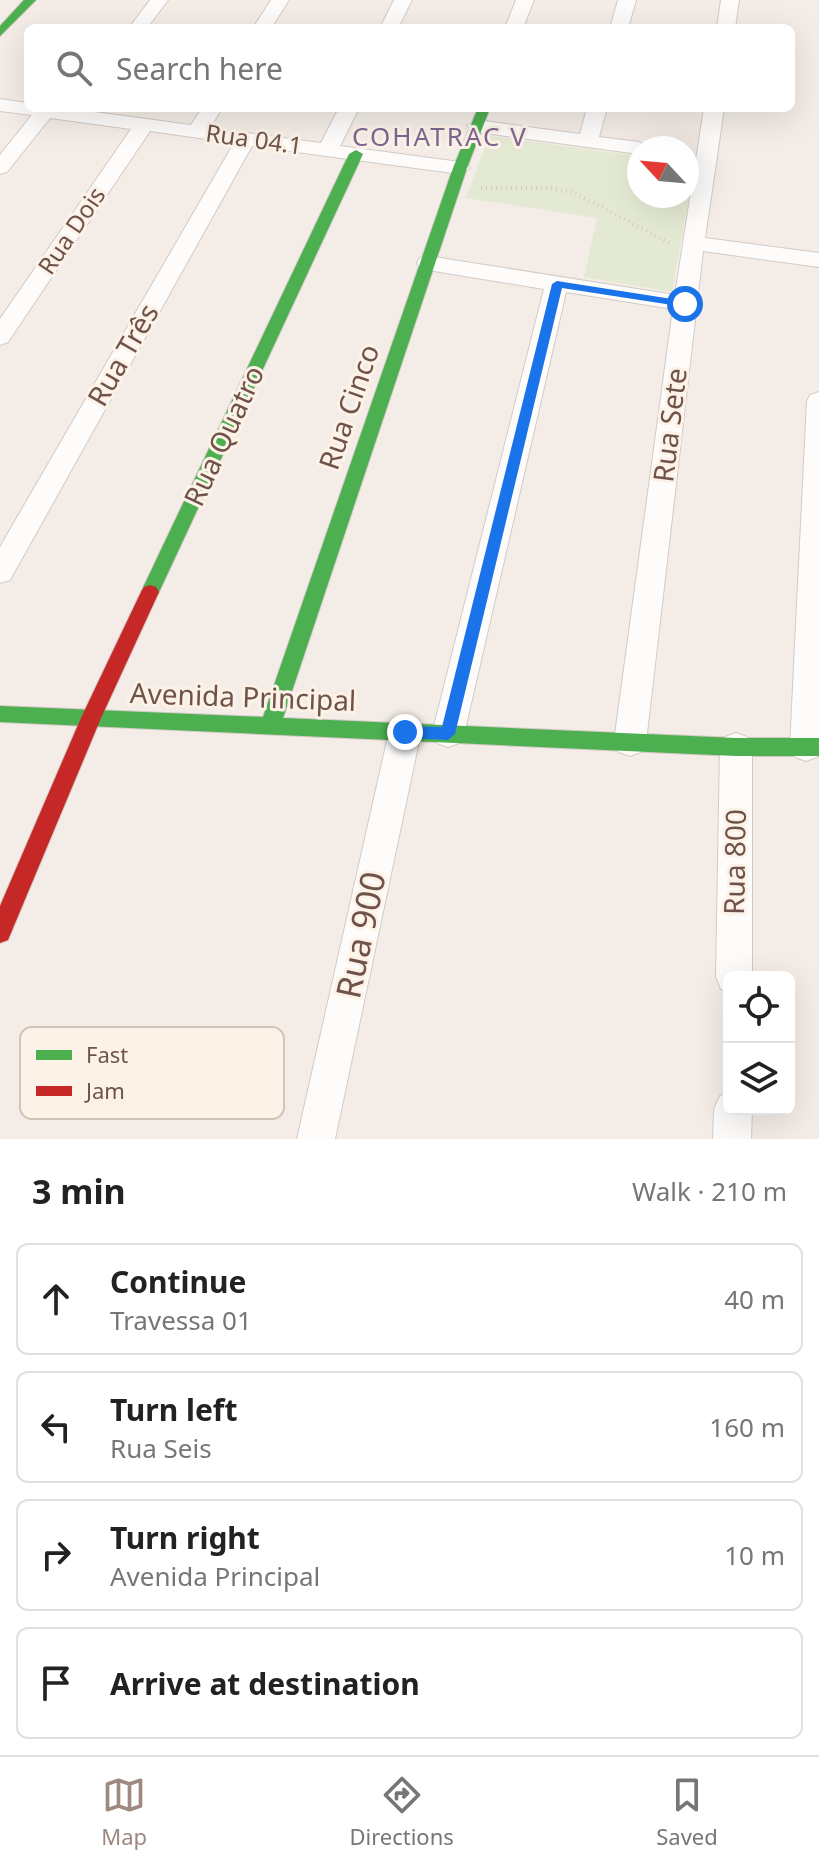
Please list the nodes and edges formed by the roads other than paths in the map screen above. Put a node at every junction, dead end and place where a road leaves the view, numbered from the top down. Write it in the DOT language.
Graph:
graph roads {
  1 [pos="13,0"];
  2 [pos="30,0"];
  3 [pos="159,0"];
  4 [pos="280,0"];
  5 [pos="403,0"];
  6 [pos="525,0"];
  7 [pos="627,0"];
  8 [pos="730,0"];
  9 [pos="0,15"];
  10 [pos="141,24"];
  11 [pos="265,24"];
  12 [pos="391,24"];
  13 [pos="516,24"];
  14 [pos="620,24"];
  15 [pos="727,24"];
  16 [pos="0,33"];
  17 [pos="0,105"];
  18 [pos="24,108"];
  19 [pos="44,112"];
  20 [pos="76,112"];
  21 [pos="210,112"];
  22 [pos="347,112"];
  23 [pos="596,112"];
  24 [pos="713,112"];
  25 [pos="480,117"];
  26 [pos="144,125"];
  27 [pos="197,132"];
  28 [pos="246,139"];
  29 [pos="588,141"];
  30 [pos="627,146"];
  31 [pos="328,150"];
  32 [pos="699,150"];
  33 [pos="356,154"];
  34 [pos="0,168"];
  35 [pos="458,174"];
  36 [pos="695,208"];
  37 [pos="693,248"];
  38 [pos="819,260"];
  39 [pos="428,263"];
  40 [pos="557,284"];
  41 [pos="685,304"];
  42 [pos="0,337"];
  43 [pos="819,401"];
  44 [pos="0,572"];
  45 [pos="0,714"];
  46 [pos="91,718"];
  47 [pos="270,726"];
  48 [pos="405,732"];
  49 [pos="448,734"];
  50 [pos="630,742"];
  51 [pos="736,747"];
  52 [pos="813,747"];
  53 [pos="0,932"];
  54 [pos="734,971"];
  55 [pos="733,1115"];
  56 [pos="316,1139"];
  57 [pos="732,1139"];
  1 -- 9 [label="street"];
  2 -- 16 [label="street"];
  3 -- 10 [label="street"];
  4 -- 11 [label="street"];
  5 -- 12 [label="street"];
  6 -- 13 [label="street"];
  7 -- 14 [label="street"];
  8 -- 15 [label="street"];
  17 -- 18 [label="street, Rua 04.1"];
  19 -- 34 [label="street"];
  20 -- 26 [label="street, Rua 04.1"];
  21 -- 27 [label="street"];
  22 -- 31 [label="street"];
  23 -- 29 [label="street"];
  24 -- 32 [label="street, Rua Sete"];
  25 -- 29 [label="street"];
  25 -- 35 [label="street, Rua Cinco"];
  26 -- 27 [label="street, Rua 04.1"];
  26 -- 42 [label="street, Rua Dois"];
  27 -- 28 [label="street, Rua 04.1"];
  28 -- 31 [label="street, Rua 04.1"];
  28 -- 44 [label="street, Rua Três"];
  29 -- 30 [label="street"];
  31 -- 33 [label="street, Rua 04.1"];
  33 -- 35 [label="street, Rua 04.1"];
  33 -- 46 [label="street, Rua Quatro"];
  35 -- 39 [label="street, Rua Cinco"];
  36 -- 37 [label="street, Rua Sete"];
  37 -- 38 [label="street"];
  37 -- 41 [label="street, Rua Sete"];
  39 -- 40 [label="street"];
  39 -- 47 [label="street, Rua Cinco"];
  40 -- 41 [label="street"];
  40 -- 49 [label="street"];
  41 -- 50 [label="street, Rua Sete"];
  43 -- 52 [label="street"];
  45 -- 46 [label="street, Avenida Principal"];
  46 -- 47 [label="street, Avenida Principal"];
  46 -- 53 [label="street, Rua Quatro"];
  47 -- 48 [label="street, Avenida Principal"];
  48 -- 49 [label="street, Avenida Principal"];
  48 -- 56 [label="street, Rua 900"];
  49 -- 50 [label="street, Avenida Principal"];
  50 -- 51 [label="street, Avenida Principal"];
  51 -- 52 [label="street, Avenida Principal"];
  51 -- 54 [label="street, Rua 800"];
  55 -- 57 [label="street"];
}
